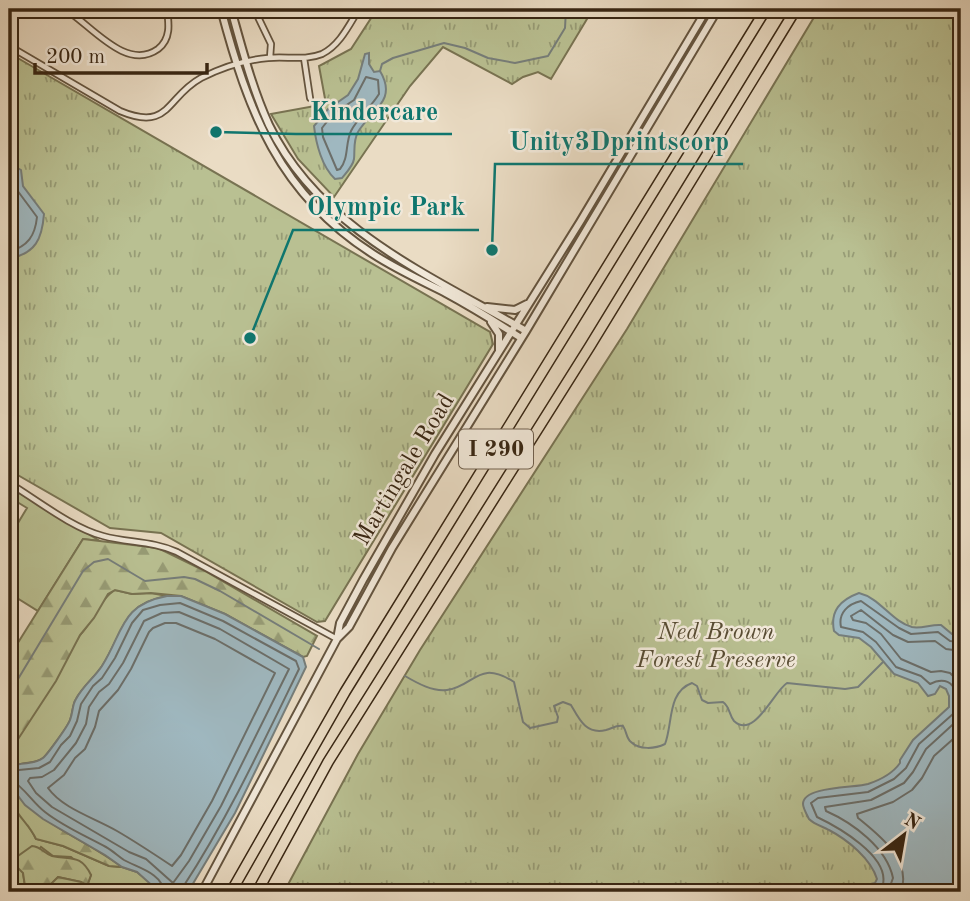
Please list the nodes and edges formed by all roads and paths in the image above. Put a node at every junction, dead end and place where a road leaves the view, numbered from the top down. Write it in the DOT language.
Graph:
graph roads {
  1 [pos="20,9"];
  2 [pos="65,9"];
  3 [pos="167,9"];
  4 [pos="221,9"];
  5 [pos="231,9"];
  6 [pos="259,9"];
  7 [pos="359,9"];
  8 [pos="708,9"];
  9 [pos="718,9"];
  10 [pos="766,9"];
  11 [pos="796,9"];
  12 [pos="9,28"];
  13 [pos="9,46"];
  14 [pos="270,58"];
  15 [pos="304,58"];
  16 [pos="247,61"];
  17 [pos="236,65"];
  18 [pos="310,97"];
  19 [pos="529,303"];
  20 [pos="481,306"];
  21 [pos="488,318"];
  22 [pos="514,328"];
  23 [pos="524,335"];
  24 [pos="499,352"];
  25 [pos="9,483"];
  26 [pos="337,639"];
  27 [pos="202,892"];
  28 [pos="232,892"];
  29 [pos="257,892"];
  1 -- 12 [label="street"];
  2 -- 3 [label="street"];
  4 -- 17 [label="street"];
  5 -- 16 [label="street"];
  6 -- 14 [label="street"];
  7 -- 15 [label="street"];
  8 -- 19 [label="street, Martingale Road"];
  9 -- 23 [label="street, Martingale Road"];
  10 -- 28 [label="highway, I 290"];
  11 -- 29 [label="highway, I 290"];
  13 -- 17 [label="street"];
  14 -- 15 [label="street"];
  14 -- 16 [label="street"];
  15 -- 18 [label="street"];
  16 -- 17 [label="street"];
  16 -- 20 [label="street"];
  17 -- 21 [label="street"];
  19 -- 20 [label="street"];
  19 -- 22 [label="street, Martingale Road"];
  20 -- 22 [label="street"];
  21 -- 22 [label="street"];
  21 -- 24 [label="street"];
  22 -- 23 [label="street"];
  22 -- 24 [label="street, Martingale Road"];
  23 -- 26 [label="street, Martingale Road"];
  24 -- 26 [label="street, Martingale Road"];
  25 -- 26 [label="street"];
  26 -- 27 [label="street, Martingale Road"];
}
